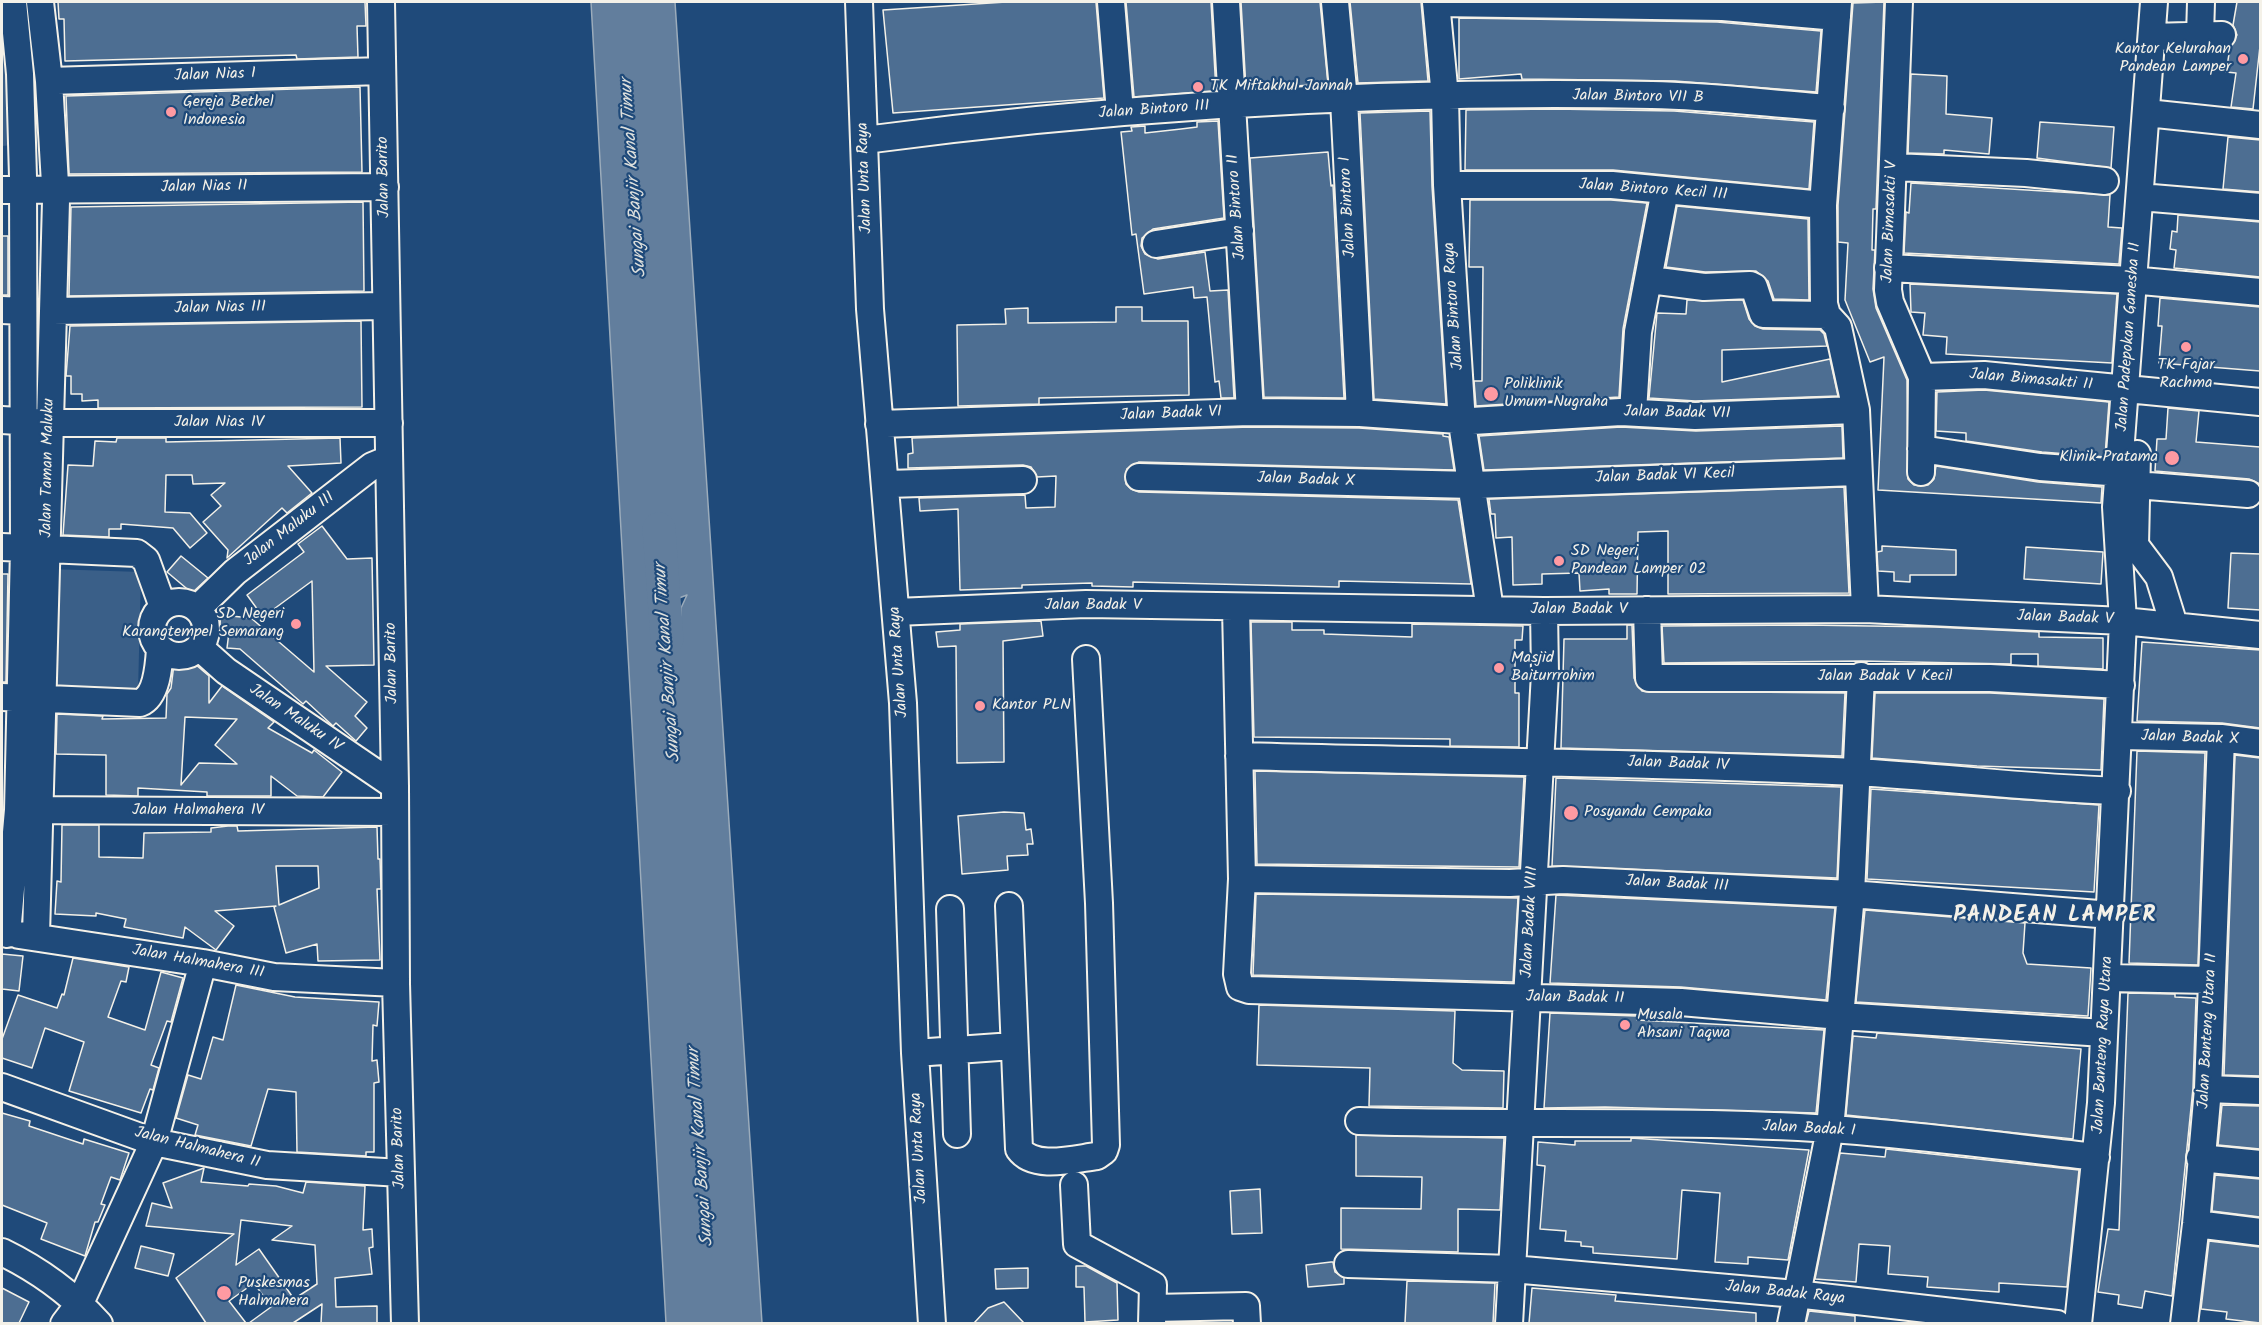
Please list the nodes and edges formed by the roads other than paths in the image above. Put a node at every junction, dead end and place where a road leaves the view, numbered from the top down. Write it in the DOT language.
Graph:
graph roads {
  1 [pos="13,2"];
  2 [pos="40,2"];
  3 [pos="381,2"];
  4 [pos="859,2"];
  5 [pos="1111,2"];
  6 [pos="1226,2"];
  7 [pos="1335,2"];
  8 [pos="1436,2"];
  9 [pos="1899,2"];
  10 [pos="2154,2"];
  11 [pos="2169,2"];
  12 [pos="2201,2"];
  13 [pos="1838,9"];
  14 [pos="2159,37"];
  15 [pos="382,71"];
  16 [pos="49,81"];
  17 [pos="1445,97"];
  18 [pos="1344,100"];
  19 [pos="1232,106"];
  20 [pos="1831,108"];
  21 [pos="1120,112"];
  22 [pos="2153,114"];
  23 [pos="2260,124"];
  24 [pos="865,140"];
  25 [pos="1894,167"];
  26 [pos="2105,181"];
  27 [pos="1447,185"];
  28 [pos="385,187"];
  29 [pos="56,189"];
  30 [pos="13,190"];
  31 [pos="1665,190"];
  32 [pos="2147,198"];
  33 [pos="1823,205"];
  34 [pos="2260,207"];
  35 [pos="1240,231"];
  36 [pos="1156,244"];
  37 [pos="1888,268"];
  38 [pos="1650,280"];
  39 [pos="2141,281"];
  40 [pos="2260,292"];
  41 [pos="386,306"];
  42 [pos="13,310"];
  43 [pos="53,311"];
  44 [pos="1827,315"];
  45 [pos="1922,377"];
  46 [pos="2133,391"];
  47 [pos="2260,402"];
  48 [pos="1856,410"];
  49 [pos="1250,412"];
  50 [pos="1634,412"];
  51 [pos="1360,413"];
  52 [pos="12,420"];
  53 [pos="1462,421"];
  54 [pos="49,423"];
  55 [pos="389,423"];
  56 [pos="879,424"];
  57 [pos="389,459"];
  58 [pos="1858,472"];
  59 [pos="1139,477"];
  60 [pos="2131,477"];
  61 [pos="1023,480"];
  62 [pos="886,484"];
  63 [pos="1473,485"];
  64 [pos="2248,494"];
  65 [pos="24,548"];
  66 [pos="163,607"];
  67 [pos="1236,608"];
  68 [pos="197,609"];
  69 [pos="1865,609"];
  70 [pos="1490,610"];
  71 [pos="1647,610"];
  72 [pos="1544,611"];
  73 [pos="896,612"];
  74 [pos="2123,621"];
  75 [pos="2174,626"];
  76 [pos="2260,635"];
  77 [pos="199,647"];
  78 [pos="160,649"];
  79 [pos="1086,659"];
  80 [pos="1860,676"];
  81 [pos="2121,684"];
  82 [pos="22,698"];
  83 [pos="2120,736"];
  84 [pos="2221,738"];
  85 [pos="2260,743"];
  86 [pos="1239,756"];
  87 [pos="1540,761"];
  88 [pos="1856,772"];
  89 [pos="395,786"];
  90 [pos="2117,791"];
  91 [pos="20,810"];
  92 [pos="395,812"];
  93 [pos="1242,879"];
  94 [pos="1533,880"];
  95 [pos="1851,894"];
  96 [pos="1009,906"];
  97 [pos="950,909"];
  98 [pos="2111,915"];
  99 [pos="4,933"];
  100 [pos="36,936"];
  101 [pos="203,963"];
  102 [pos="2108,978"];
  103 [pos="2211,980"];
  104 [pos="396,982"];
  105 [pos="1527,998"];
  106 [pos="1840,1016"];
  107 [pos="2104,1033"];
  108 [pos="1013,1047"];
  109 [pos="956,1048"];
  110 [pos="915,1053"];
  111 [pos="2,1087"];
  112 [pos="2208,1089"];
  113 [pos="2260,1091"];
  114 [pos="1359,1121"];
  115 [pos="1520,1122"];
  116 [pos="1830,1129"];
  117 [pos="957,1134"];
  118 [pos="154,1142"];
  119 [pos="2096,1157"];
  120 [pos="2200,1158"];
  121 [pos="2260,1164"];
  122 [pos="401,1173"];
  123 [pos="1074,1185"];
  124 [pos="2196,1224"];
  125 [pos="2260,1232"];
  126 [pos="2,1252"];
  127 [pos="1348,1263"];
  128 [pos="1512,1269"];
  129 [pos="1796,1294"];
  130 [pos="80,1303"];
  131 [pos="1153,1316"];
  132 [pos="64,1323"];
  133 [pos="99,1323"];
  134 [pos="405,1323"];
  135 [pos="932,1323"];
  136 [pos="1247,1323"];
  137 [pos="1509,1323"];
  138 [pos="1791,1323"];
  139 [pos="2057,1323"];
  140 [pos="2078,1323"];
  141 [pos="2184,1323"];
  1 -- 30 [label="street, Jalan Taman Maluku"];
  2 -- 16 [label="street, Jalan Taman Maluku"];
  3 -- 15 [label="street, Jalan Barito"];
  4 -- 24 [label="street, Jalan Unta Raya"];
  5 -- 21 [label="street"];
  6 -- 19 [label="street, Jalan Bintoro II"];
  7 -- 18 [label="street, Jalan Bintoro I"];
  8 -- 13 [label="street"];
  8 -- 17 [label="street, Jalan Bintoro Raya"];
  9 -- 25 [label="street, Jalan Bimasakti V"];
  10 -- 14 [label="street, Jalan Padepokan Ganesha II"];
  11 -- 14 [label="street, Jalan Padepokan Ganesha II"];
  12 -- 14 [label="street"];
  13 -- 20 [label="street"];
  14 -- 22 [label="street, Jalan Padepokan Ganesha II"];
  15 -- 16 [label="street, Jalan Nias I"];
  15 -- 28 [label="street, Jalan Barito"];
  16 -- 29 [label="street, Jalan Taman Maluku"];
  17 -- 18 [label="street, Jalan Bintoro III"];
  17 -- 20 [label="street, Jalan Bintoro VII B"];
  17 -- 27 [label="street, Jalan Bintoro Raya"];
  18 -- 19 [label="street, Jalan Bintoro III"];
  18 -- 51 [label="street, Jalan Bintoro I"];
  19 -- 21 [label="street, Jalan Bintoro III"];
  19 -- 35 [label="street, Jalan Bintoro II"];
  20 -- 33 [label="street"];
  21 -- 24 [label="street, Jalan Bintoro III"];
  22 -- 23 [label="street"];
  22 -- 32 [label="street, Jalan Padepokan Ganesha II"];
  24 -- 56 [label="street, Jalan Unta Raya"];
  25 -- 26 [label="street"];
  25 -- 37 [label="street, Jalan Bimasakti V"];
  27 -- 31 [label="street, Jalan Bintoro Kecil III"];
  27 -- 53 [label="street, Jalan Bintoro Raya"];
  28 -- 29 [label="street, Jalan Nias II"];
  28 -- 41 [label="street, Jalan Barito"];
  29 -- 30 [label="street, Jalan Nias II"];
  29 -- 43 [label="street, Jalan Taman Maluku"];
  30 -- 42 [label="street, Jalan Taman Maluku"];
  31 -- 33 [label="street, Jalan Bintoro Kecil III"];
  31 -- 38 [label="street"];
  32 -- 34 [label="street"];
  32 -- 39 [label="street, Jalan Padepokan Ganesha II"];
  33 -- 44 [label="street"];
  35 -- 36 [label="street"];
  35 -- 49 [label="street, Jalan Bintoro II"];
  37 -- 39 [label="street"];
  37 -- 45 [label="street, Jalan Bimasakti V"];
  38 -- 44 [label="street"];
  38 -- 50 [label="street"];
  39 -- 40 [label="street, Jalan Padepokan Ganesha II"];
  39 -- 46 [label="street, Jalan Padepokan Ganesha II"];
  41 -- 43 [label="street, Jalan Nias III"];
  41 -- 55 [label="street, Jalan Barito"];
  42 -- 52 [label="street, Jalan Taman Maluku"];
  43 -- 54 [label="street, Jalan Taman Maluku"];
  44 -- 48 [label="street"];
  45 -- 46 [label="street, Jalan Bimasakti II"];
  45 -- 60 [label="street, Jalan Bimasakti V"];
  46 -- 47 [label="street, Jalan Padepokan Ganesha II"];
  46 -- 60 [label="street, Jalan Padepokan Ganesha II"];
  48 -- 50 [label="street, Jalan Badak VII"];
  48 -- 58 [label="street"];
  49 -- 51 [label="street, Jalan Badak VI"];
  49 -- 56 [label="street, Jalan Badak VI"];
  50 -- 53 [label="street, Jalan Badak VII"];
  51 -- 53 [label="street, Jalan Badak VI"];
  52 -- 54 [label="street, Jalan Nias IV"];
  52 -- 65 [label="street, Jalan Taman Maluku"];
  53 -- 63 [label="street, Jalan Bintoro Raya"];
  54 -- 55 [label="street, Jalan Nias IV"];
  54 -- 65 [label="street, Jalan Taman Maluku"];
  55 -- 57 [label="street, Jalan Barito"];
  56 -- 62 [label="street, Jalan Unta Raya"];
  57 -- 68 [label="street, Jalan Maluku III"];
  57 -- 89 [label="street, Jalan Barito"];
  58 -- 63 [label="street, Jalan Badak VI Kecil"];
  58 -- 69 [label="street"];
  59 -- 63 [label="street, Jalan Badak X"];
  60 -- 64 [label="street"];
  60 -- 74 [label="street, Jalan Padepokan Ganesha II"];
  60 -- 75 [label="street, Jalan Padepokan Ganesha II"];
  61 -- 62 [label="street"];
  62 -- 73 [label="street, Jalan Unta Raya"];
  63 -- 70 [label="street, Jalan Bintoro Raya"];
  65 -- 66 [label="street"];
  65 -- 82 [label="street, Jalan Taman Maluku"];
  66 -- 68 [label="street"];
  66 -- 78 [label="street"];
  67 -- 70 [label="street, Jalan Badak V"];
  67 -- 73 [label="street, Jalan Badak V"];
  67 -- 86 [label="street"];
  68 -- 77 [label="street"];
  69 -- 71 [label="street, Jalan Badak V"];
  69 -- 74 [label="street, Jalan Badak V"];
  70 -- 72 [label="street, Jalan Badak V"];
  71 -- 72 [label="street, Jalan Badak V"];
  71 -- 80 [label="street, Jalan Badak V Kecil"];
  72 -- 87 [label="street, Jalan Badak VIII"];
  73 -- 110 [label="street, Jalan Unta Raya"];
  74 -- 75 [label="street, Jalan Badak V"];
  74 -- 81 [label="street, Jalan Banteng Raya Utara"];
  75 -- 76 [label="street, Jalan Badak V"];
  77 -- 78 [label="street"];
  77 -- 89 [label="street, Jalan Maluku IV"];
  78 -- 82 [label="street"];
  79 -- 108 [label="street"];
  80 -- 81 [label="street, Jalan Badak V Kecil"];
  80 -- 88 [label="street"];
  81 -- 83 [label="street, Jalan Banteng Raya Utara"];
  82 -- 91 [label="street, Jalan Taman Maluku"];
  83 -- 84 [label="street, Jalan Badak X"];
  83 -- 90 [label="street, Jalan Banteng Raya Utara"];
  84 -- 85 [label="street, Jalan Badak X"];
  84 -- 103 [label="street, Jalan Banteng Utara II"];
  86 -- 87 [label="street, Jalan Badak IV"];
  86 -- 93 [label="street"];
  87 -- 88 [label="street, Jalan Badak IV"];
  87 -- 94 [label="street, Jalan Badak VIII"];
  88 -- 90 [label="street, Jalan Badak IV"];
  88 -- 95 [label="street"];
  89 -- 92 [label="street, Jalan Barito"];
  90 -- 98 [label="street, Jalan Banteng Raya Utara"];
  91 -- 92 [label="street, Jalan Halmahera IV"];
  91 -- 99 [label="street, Jalan Taman Maluku"];
  91 -- 100 [label="street, Jalan Taman Maluku"];
  92 -- 104 [label="street, Jalan Barito"];
  93 -- 94 [label="street, Jalan Badak III"];
  93 -- 105 [label="street, Jalan Badak II"];
  94 -- 95 [label="street, Jalan Badak III"];
  94 -- 105 [label="street, Jalan Badak VIII"];
  95 -- 98 [label="street, Jalan Badak III"];
  95 -- 106 [label="street"];
  96 -- 108 [label="street"];
  97 -- 109 [label="street"];
  98 -- 102 [label="street, Jalan Banteng Raya Utara"];
  99 -- 100 [label="street, Jalan Halmahera III"];
  100 -- 101 [label="street, Jalan Halmahera III"];
  101 -- 104 [label="street, Jalan Halmahera III"];
  101 -- 118 [label="street"];
  102 -- 103 [label="street"];
  102 -- 107 [label="street, Jalan Banteng Raya Utara"];
  103 -- 112 [label="street, Jalan Banteng Utara II"];
  104 -- 122 [label="street, Jalan Barito"];
  105 -- 106 [label="street, Jalan Badak II"];
  105 -- 115 [label="street, Jalan Badak VIII"];
  106 -- 107 [label="street, Jalan Badak II"];
  106 -- 116 [label="street"];
  107 -- 119 [label="street, Jalan Banteng Raya Utara"];
  108 -- 109 [label="street"];
  109 -- 110 [label="street"];
  109 -- 117 [label="street"];
  110 -- 135 [label="street, Jalan Unta Raya"];
  111 -- 118 [label="street, Jalan Halmahera II"];
  112 -- 113 [label="street"];
  112 -- 120 [label="street, Jalan Banteng Utara II"];
  114 -- 115 [label="street, Jalan Badak I"];
  115 -- 116 [label="street, Jalan Badak I"];
  115 -- 128 [label="street, Jalan Badak VIII"];
  116 -- 119 [label="street, Jalan Badak I"];
  116 -- 129 [label="street"];
  118 -- 122 [label="street, Jalan Halmahera II"];
  118 -- 130 [label="street"];
  119 -- 140 [label="street, Jalan Banteng Raya Utara"];
  120 -- 121 [label="street"];
  120 -- 124 [label="street, Jalan Banteng Utara II"];
  122 -- 134 [label="street, Jalan Barito"];
  123 -- 131 [label="street"];
  124 -- 125 [label="street"];
  124 -- 141 [label="street, Jalan Banteng Utara II"];
  126 -- 130 [label="street"];
  127 -- 128 [label="street"];
  128 -- 129 [label="street, Jalan Badak Raya"];
  128 -- 137 [label="street, Jalan Badak VIII"];
  129 -- 138 [label="street"];
  129 -- 139 [label="street, Jalan Badak Raya"];
  130 -- 132 [label="street"];
  130 -- 133 [label="street"];
  131 -- 136 [label="street"];
}
